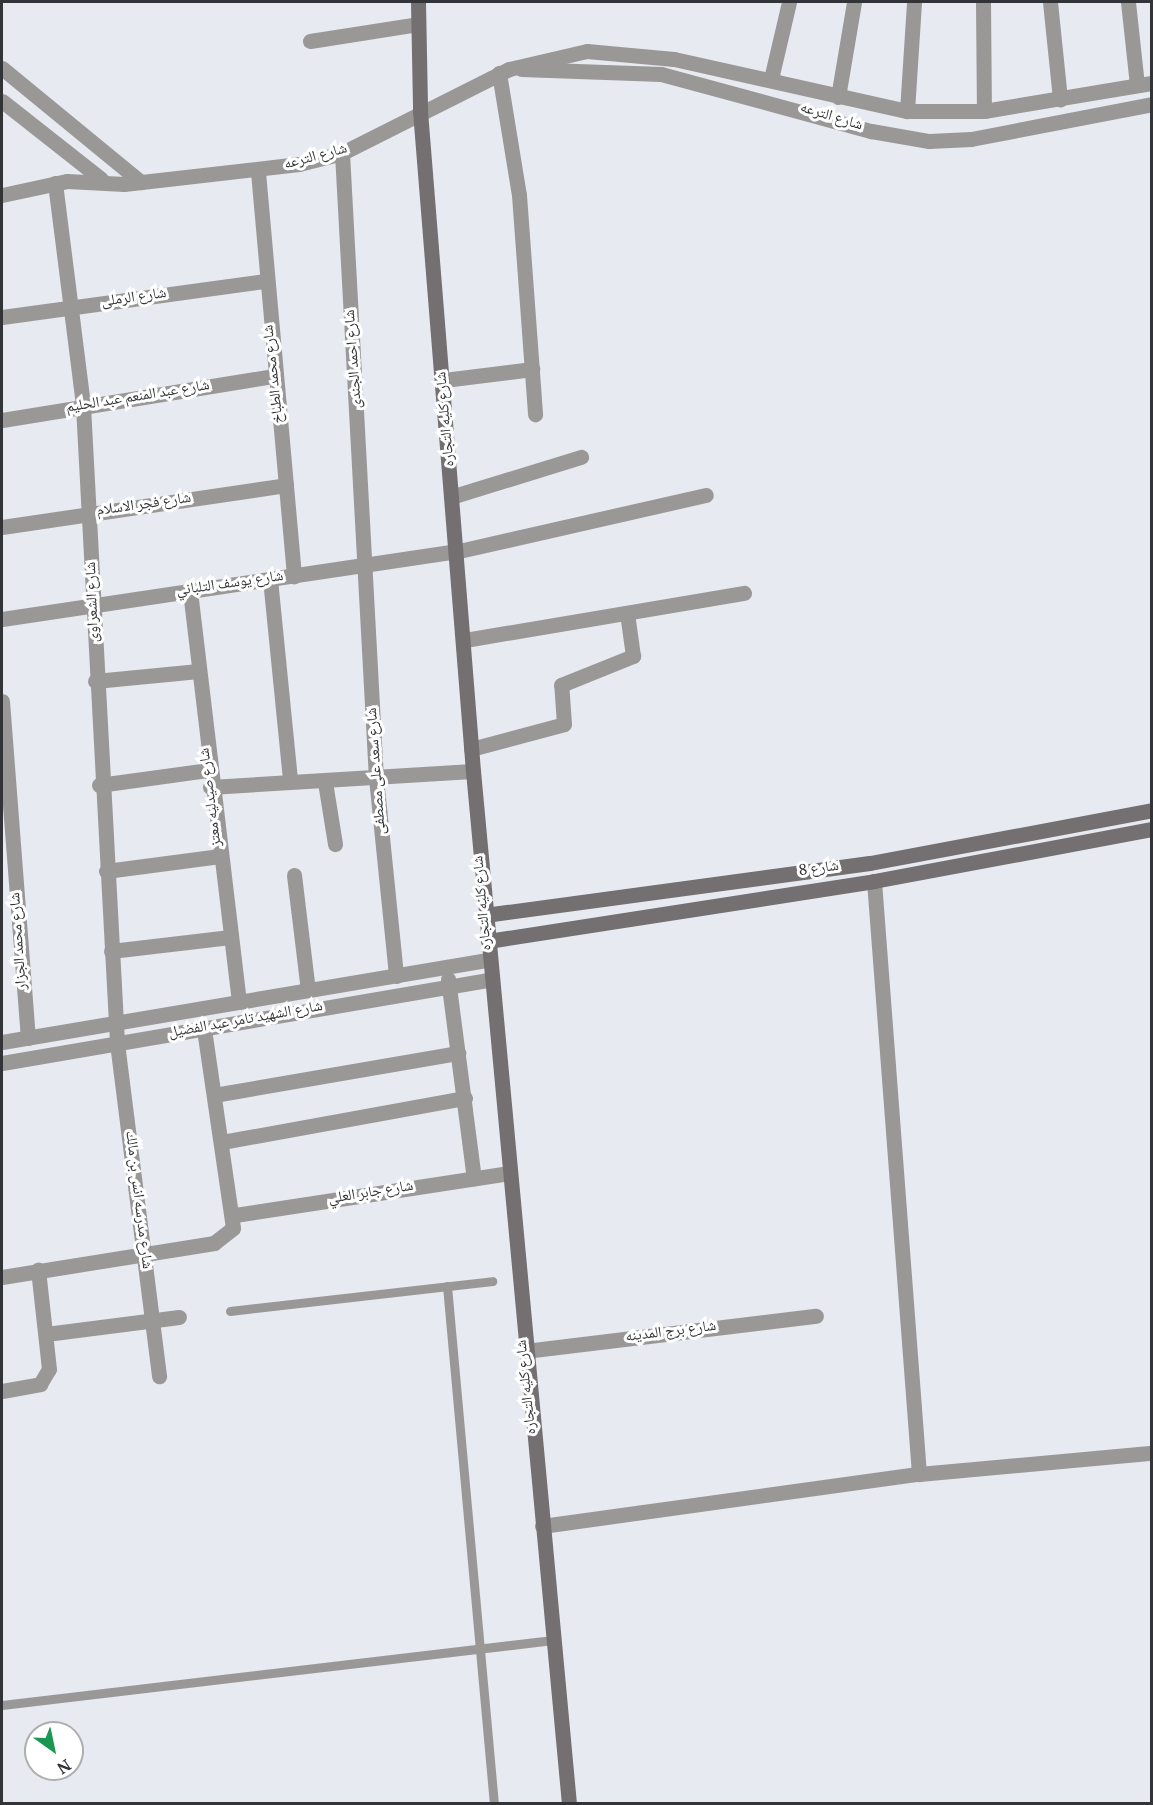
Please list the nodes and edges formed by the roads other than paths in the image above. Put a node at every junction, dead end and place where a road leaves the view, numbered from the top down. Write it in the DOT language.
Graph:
graph roads {
  1 [pos="418,2"];
  2 [pos="789,2"];
  3 [pos="854,2"];
  4 [pos="914,2"];
  5 [pos="983,2"];
  6 [pos="1050,2"];
  7 [pos="1128,2"];
  8 [pos="418,24"];
  9 [pos="310,41"];
  10 [pos="2,68"];
  11 [pos="504,71"];
  12 [pos="771,79"];
  13 [pos="1144,84"];
  14 [pos="838,97"];
  15 [pos="1060,99"];
  16 [pos="2,101"];
  17 [pos="1152,104"];
  18 [pos="420,111"];
  19 [pos="907,111"];
  20 [pos="984,111"];
  21 [pos="91,141"];
  22 [pos="342,153"];
  23 [pos="78,159"];
  24 [pos="258,172"];
  25 [pos="101,179"];
  26 [pos="141,182"];
  27 [pos="55,183"];
  28 [pos="2,195"];
  29 [pos="266,281"];
  30 [pos="69,308"];
  31 [pos="2,317"];
  32 [pos="532,369"];
  33 [pos="275,376"];
  34 [pos="444,380"];
  35 [pos="83,406"];
  36 [pos="535,414"];
  37 [pos="2,420"];
  38 [pos="581,457"];
  39 [pos="286,485"];
  40 [pos="706,495"];
  41 [pos="454,496"];
  42 [pos="90,513"];
  43 [pos="2,527"];
  44 [pos="459,551"];
  45 [pos="367,565"];
  46 [pos="294,576"];
  47 [pos="270,579"];
  48 [pos="190,591"];
  49 [pos="744,593"];
  50 [pos="95,605"];
  51 [pos="627,613"];
  52 [pos="2,619"];
  53 [pos="465,640"];
  54 [pos="199,671"];
  55 [pos="95,681"];
  56 [pos="2,701"];
  57 [pos="471,749"];
  58 [pos="209,770"];
  59 [pos="472,771"];
  60 [pos="376,778"];
  61 [pos="290,782"];
  62 [pos="326,782"];
  63 [pos="99,785"];
  64 [pos="210,787"];
  65 [pos="1152,810"];
  66 [pos="1152,829"];
  67 [pos="335,844"];
  68 [pos="958,847"];
  69 [pos="220,856"];
  70 [pos="961,865"];
  71 [pos="106,871"];
  72 [pos="294,875"];
  73 [pos="874,881"];
  74 [pos="485,915"];
  75 [pos="230,937"];
  76 [pos="488,941"];
  77 [pos="111,951"];
  78 [pos="489,960"];
  79 [pos="447,967"];
  80 [pos="396,976"];
  81 [pos="490,980"];
  82 [pos="449,987"];
  83 [pos="308,990"];
  84 [pos="239,1002"];
  85 [pos="115,1023"];
  86 [pos="204,1028"];
  87 [pos="28,1038"];
  88 [pos="2,1042"];
  89 [pos="117,1043"];
  90 [pos="458,1053"];
  91 [pos="2,1063"];
  92 [pos="214,1095"];
  93 [pos="465,1098"];
  94 [pos="222,1142"];
  95 [pos="508,1173"];
  96 [pos="474,1178"];
  97 [pos="235,1215"];
  98 [pos="143,1254"];
  99 [pos="39,1270"];
  100 [pos="2,1277"];
  101 [pos="492,1281"];
  102 [pos="447,1286"];
  103 [pos="230,1311"];
  104 [pos="816,1316"];
  105 [pos="179,1317"];
  106 [pos="152,1320"];
  107 [pos="46,1334"];
  108 [pos="525,1351"];
  109 [pos="159,1376"];
  110 [pos="2,1391"];
  111 [pos="1152,1453"];
  112 [pos="919,1474"];
  113 [pos="542,1526"];
  114 [pos="553,1640"];
  115 [pos="479,1650"];
  116 [pos="2,1705"];
  117 [pos="494,1803"];
  118 [pos="569,1803"];
  1 -- 8 [label="street, شارع كليه التجاره"];
  2 -- 12 [label="street"];
  3 -- 14 [label="street"];
  4 -- 19 [label="street"];
  5 -- 20 [label="street"];
  6 -- 15 [label="street"];
  7 -- 13 [label="street"];
  8 -- 9 [label="street"];
  8 -- 18 [label="street, شارع كليه التجاره"];
  10 -- 21 [label="street"];
  11 -- 12 [label="street, شارع الترعه"];
  11 -- 17 [label="street, شارع الترعه"];
  11 -- 18 [label="street, شارع الترعه"];
  11 -- 32 [label="street"];
  12 -- 14 [label="street, شارع الترعه"];
  13 -- 15 [label="street, شارع الترعه"];
  14 -- 19 [label="street, شارع الترعه"];
  15 -- 20 [label="street, شارع الترعه"];
  16 -- 23 [label="street"];
  18 -- 22 [label="street, شارع الترعه"];
  18 -- 34 [label="street, شارع كليه التجاره"];
  19 -- 20 [label="street, شارع الترعه"];
  21 -- 23 [label="street"];
  21 -- 26 [label="street"];
  22 -- 24 [label="street, شارع الترعه"];
  22 -- 45 [label="street, شارع احمد الجندى"];
  23 -- 25 [label="street"];
  24 -- 26 [label="street, شارع الترعه"];
  24 -- 29 [label="street, شارع محمد الطباخ"];
  25 -- 26 [label="street, شارع الترعه"];
  25 -- 27 [label="street, شارع الترعه"];
  27 -- 28 [label="street, شارع الترعه"];
  27 -- 30 [label="street, شارع الشعراوى"];
  29 -- 30 [label="street, شارع الرملى"];
  29 -- 33 [label="street, شارع محمد الطباخ"];
  30 -- 31 [label="street, شارع الرملى"];
  30 -- 35 [label="street, شارع الشعراوى"];
  32 -- 34 [label="street"];
  32 -- 36 [label="street"];
  33 -- 35 [label="street, شارع عبد المنعم عبد الحليم"];
  33 -- 39 [label="street, شارع محمد الطباخ"];
  34 -- 41 [label="street, شارع كليه التجاره"];
  35 -- 37 [label="street, شارع عبد المنعم عبد الحليم"];
  35 -- 42 [label="street, شارع الشعراوى"];
  38 -- 41 [label="street"];
  39 -- 42 [label="street, شارع فجر الاسلام"];
  39 -- 46 [label="street, شارع محمد الطباخ"];
  40 -- 44 [label="street, شارع يوسف التلباني"];
  41 -- 44 [label="street, شارع كليه التجاره"];
  42 -- 43 [label="street, شارع فجر الاسلام"];
  42 -- 50 [label="street, شارع الشعراوى"];
  44 -- 45 [label="street, شارع يوسف التلباني"];
  44 -- 53 [label="street, شارع كليه التجاره"];
  45 -- 46 [label="street, شارع يوسف التلباني"];
  45 -- 60 [label="street, شارع سعد على مصطفى"];
  46 -- 47 [label="street, شارع يوسف التلباني"];
  47 -- 48 [label="street, شارع يوسف التلباني"];
  47 -- 61 [label="street"];
  48 -- 50 [label="street, شارع يوسف التلباني"];
  48 -- 54 [label="street, شارع صيدليه معتز"];
  49 -- 51 [label="street"];
  50 -- 52 [label="street, شارع يوسف التلباني"];
  50 -- 55 [label="street, شارع الشعراوى"];
  51 -- 53 [label="street"];
  51 -- 57 [label="street"];
  53 -- 57 [label="street, شارع كليه التجاره"];
  54 -- 55 [label="street"];
  54 -- 58 [label="street, شارع صيدليه معتز"];
  55 -- 63 [label="street, شارع الشعراوى"];
  56 -- 87 [label="street, شارع محمد الجزار"];
  57 -- 59 [label="street, شارع كليه التجاره"];
  58 -- 63 [label="street"];
  58 -- 64 [label="street, شارع صيدليه معتز"];
  59 -- 60 [label="street"];
  59 -- 74 [label="street, شارع كليه التجاره"];
  60 -- 62 [label="street"];
  60 -- 80 [label="street, شارع سعد على مصطفى"];
  61 -- 62 [label="street"];
  61 -- 64 [label="street"];
  62 -- 67 [label="street"];
  63 -- 71 [label="street, شارع الشعراوى"];
  64 -- 69 [label="street, شارع صيدليه معتز"];
  65 -- 68 [label="street, شارع 8"];
  66 -- 70 [label="street, شارع 8"];
  68 -- 70 [label="street"];
  68 -- 74 [label="street, شارع 8"];
  69 -- 71 [label="street"];
  69 -- 75 [label="street, شارع صيدليه معتز"];
  70 -- 73 [label="street, شارع 8"];
  71 -- 77 [label="street, شارع الشعراوى"];
  72 -- 83 [label="street"];
  73 -- 76 [label="street, شارع 8"];
  73 -- 112 [label="street"];
  74 -- 76 [label="street, شارع كليه التجاره"];
  75 -- 77 [label="street"];
  75 -- 84 [label="street, شارع صيدليه معتز"];
  76 -- 78 [label="street, شارع كليه التجاره"];
  77 -- 85 [label="street, شارع الشعراوى"];
  78 -- 79 [label="street, شارع الشهيد تامر عبد الفضيل"];
  78 -- 81 [label="street, شارع كليه التجاره"];
  79 -- 80 [label="street, شارع الشهيد تامر عبد الفضيل"];
  79 -- 82 [label="street"];
  80 -- 83 [label="street, شارع الشهيد تامر عبد الفضيل"];
  81 -- 82 [label="street, شارع الشهيد تامر عبد الفضيل"];
  81 -- 95 [label="street, شارع كليه التجاره"];
  82 -- 86 [label="street, شارع الشهيد تامر عبد الفضيل"];
  82 -- 90 [label="street"];
  83 -- 84 [label="street, شارع الشهيد تامر عبد الفضيل"];
  84 -- 85 [label="street, شارع الشهيد تامر عبد الفضيل"];
  85 -- 87 [label="street, شارع الشهيد تامر عبد الفضيل"];
  85 -- 89 [label="street, شارع مدرسه انس بن مالك"];
  86 -- 89 [label="street, شارع الشهيد تامر عبد الفضيل"];
  86 -- 92 [label="street"];
  87 -- 88 [label="street, شارع الشهيد تامر عبد الفضيل"];
  89 -- 91 [label="street, شارع الشهيد تامر عبد الفضيل"];
  89 -- 98 [label="street, شارع مدرسه انس بن مالك"];
  90 -- 92 [label="street"];
  90 -- 93 [label="street"];
  92 -- 94 [label="street"];
  93 -- 94 [label="street"];
  93 -- 96 [label="street"];
  94 -- 97 [label="street"];
  95 -- 96 [label="street, شارع جابر العلي"];
  95 -- 108 [label="street, شارع كليه التجاره"];
  96 -- 97 [label="street, شارع جابر العلي"];
  97 -- 98 [label="street"];
  98 -- 99 [label="street"];
  98 -- 106 [label="street, شارع مدرسه انس بن مالك"];
  99 -- 100 [label="street"];
  99 -- 107 [label="street"];
  101 -- 102 [label="lane"];
  102 -- 103 [label="lane"];
  102 -- 115 [label="lane"];
  104 -- 108 [label="street, شارع برج المدينه"];
  105 -- 106 [label="street"];
  106 -- 107 [label="street"];
  106 -- 109 [label="street, شارع مدرسه انس بن مالك"];
  107 -- 110 [label="street"];
  108 -- 113 [label="street, شارع كليه التجاره"];
  111 -- 112 [label="street"];
  112 -- 113 [label="street"];
  113 -- 114 [label="street, شارع كليه التجاره"];
  114 -- 115 [label="lane"];
  114 -- 118 [label="street, شارع كليه التجاره"];
  115 -- 116 [label="lane"];
  115 -- 117 [label="lane"];
}
